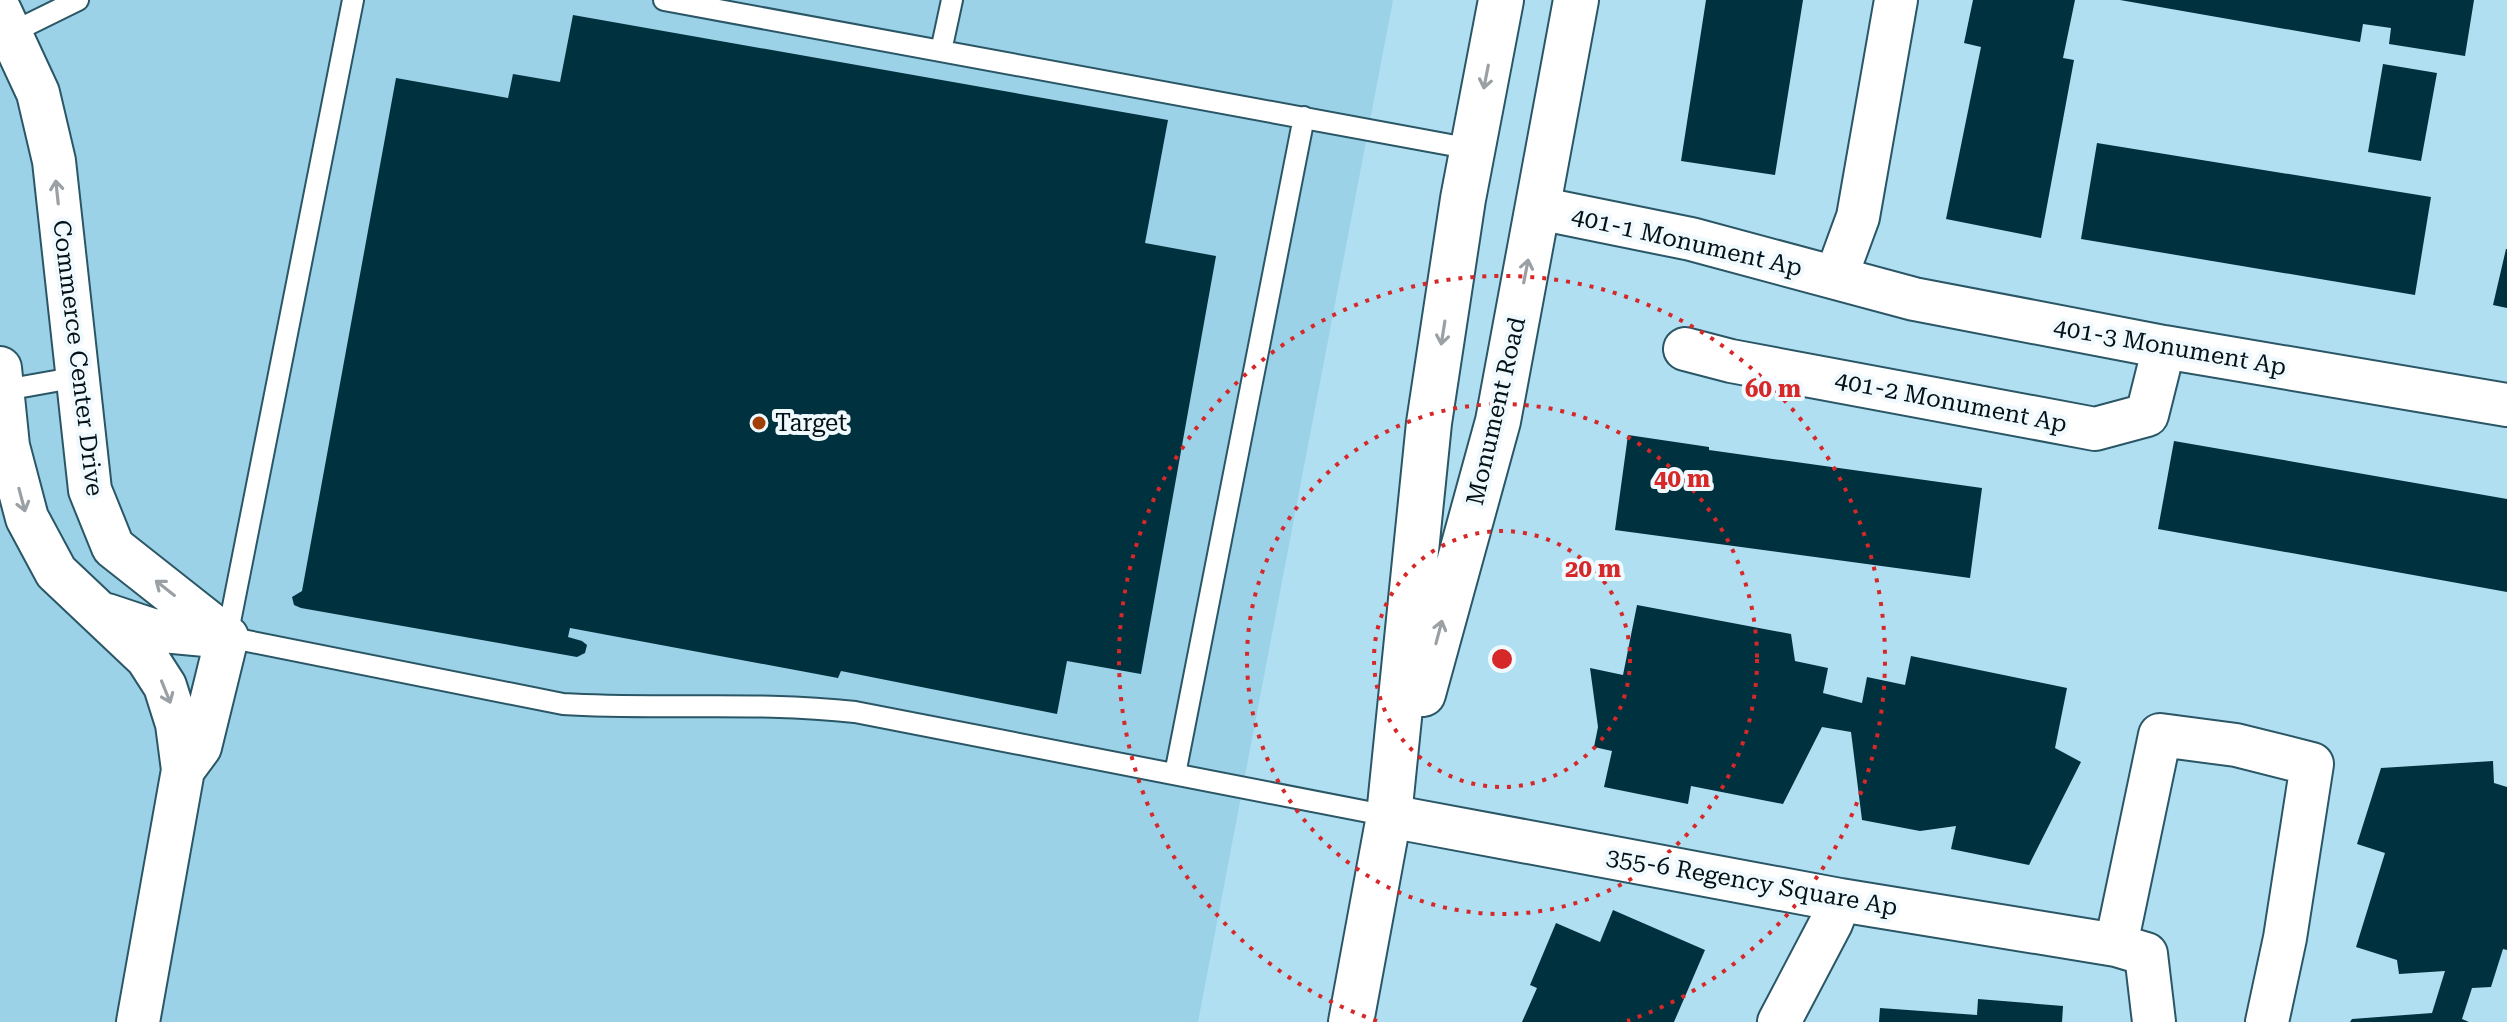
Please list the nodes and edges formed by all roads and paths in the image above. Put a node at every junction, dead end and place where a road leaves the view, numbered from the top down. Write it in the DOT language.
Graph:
graph roads {
  1 [pos="78,0"];
  2 [pos="353,0"];
  3 [pos="664,0"];
  4 [pos="952,0"];
  5 [pos="1501,0"];
  6 [pos="1576,0"];
  7 [pos="1896,0"];
  8 [pos="6,22"];
  9 [pos="941,51"];
  10 [pos="1304,117"];
  11 [pos="1472,149"];
  12 [pos="1538,208"];
  13 [pos="1836,277"];
  14 [pos="2164,347"];
  15 [pos="1685,349"];
  16 [pos="78,377"];
  17 [pos="1,383"];
  18 [pos="2507,405"];
  19 [pos="99,612"];
  20 [pos="227,637"];
  21 [pos="183,770"];
  22 [pos="1175,774"];
  23 [pos="1389,816"];
  24 [pos="1840,900"];
  25 [pos="2116,945"];
  26 [pos="138,1022"];
  27 [pos="1351,1022"];
  28 [pos="1779,1022"];
  29 [pos="2154,1022"];
  30 [pos="2267,1022"];
  1 -- 8 [label="lane"];
  2 -- 20 [label="lane"];
  3 -- 9 [label="lane"];
  4 -- 9 [label="lane"];
  5 -- 11 [label="main road, Monument Road, one-way"];
  6 -- 12 [label="main road, Monument Road"];
  7 -- 13 [label="street"];
  16 -- 8 [label="street, Commerce Center Drive, one-way"];
  9 -- 10 [label="lane"];
  10 -- 11 [label="lane"];
  10 -- 22 [label="lane"];
  11 -- 23 [label="main road, Monument Road, one-way"];
  12 -- 13 [label="street, 401-1 Monument Ap"];
  23 -- 12 [label="main road, Monument Road, one-way"];
  13 -- 14 [label="street, 401-3 Monument Ap"];
  14 -- 15 [label="street, 401-2 Monument Ap"];
  14 -- 18 [label="street, 401-3 Monument Ap"];
  16 -- 17 [label="lane"];
  20 -- 16 [label="street, Commerce Center Drive, one-way"];
  17 -- 19 [label="street, one-way"];
  19 -- 20 [label="street"];
  19 -- 21 [label="street, one-way"];
  20 -- 21 [label="street"];
  20 -- 22 [label="lane"];
  21 -- 26 [label="street"];
  22 -- 23 [label="lane"];
  23 -- 24 [label="street, 355-6 Regency Square Ap"];
  23 -- 27 [label="main road, Monument Road"];
  24 -- 25 [label="street, 355-6 Regency Square Ap"];
  24 -- 28 [label="street"];
  25 -- 29 [label="street"];
  25 -- 30 [label="street"];
}
